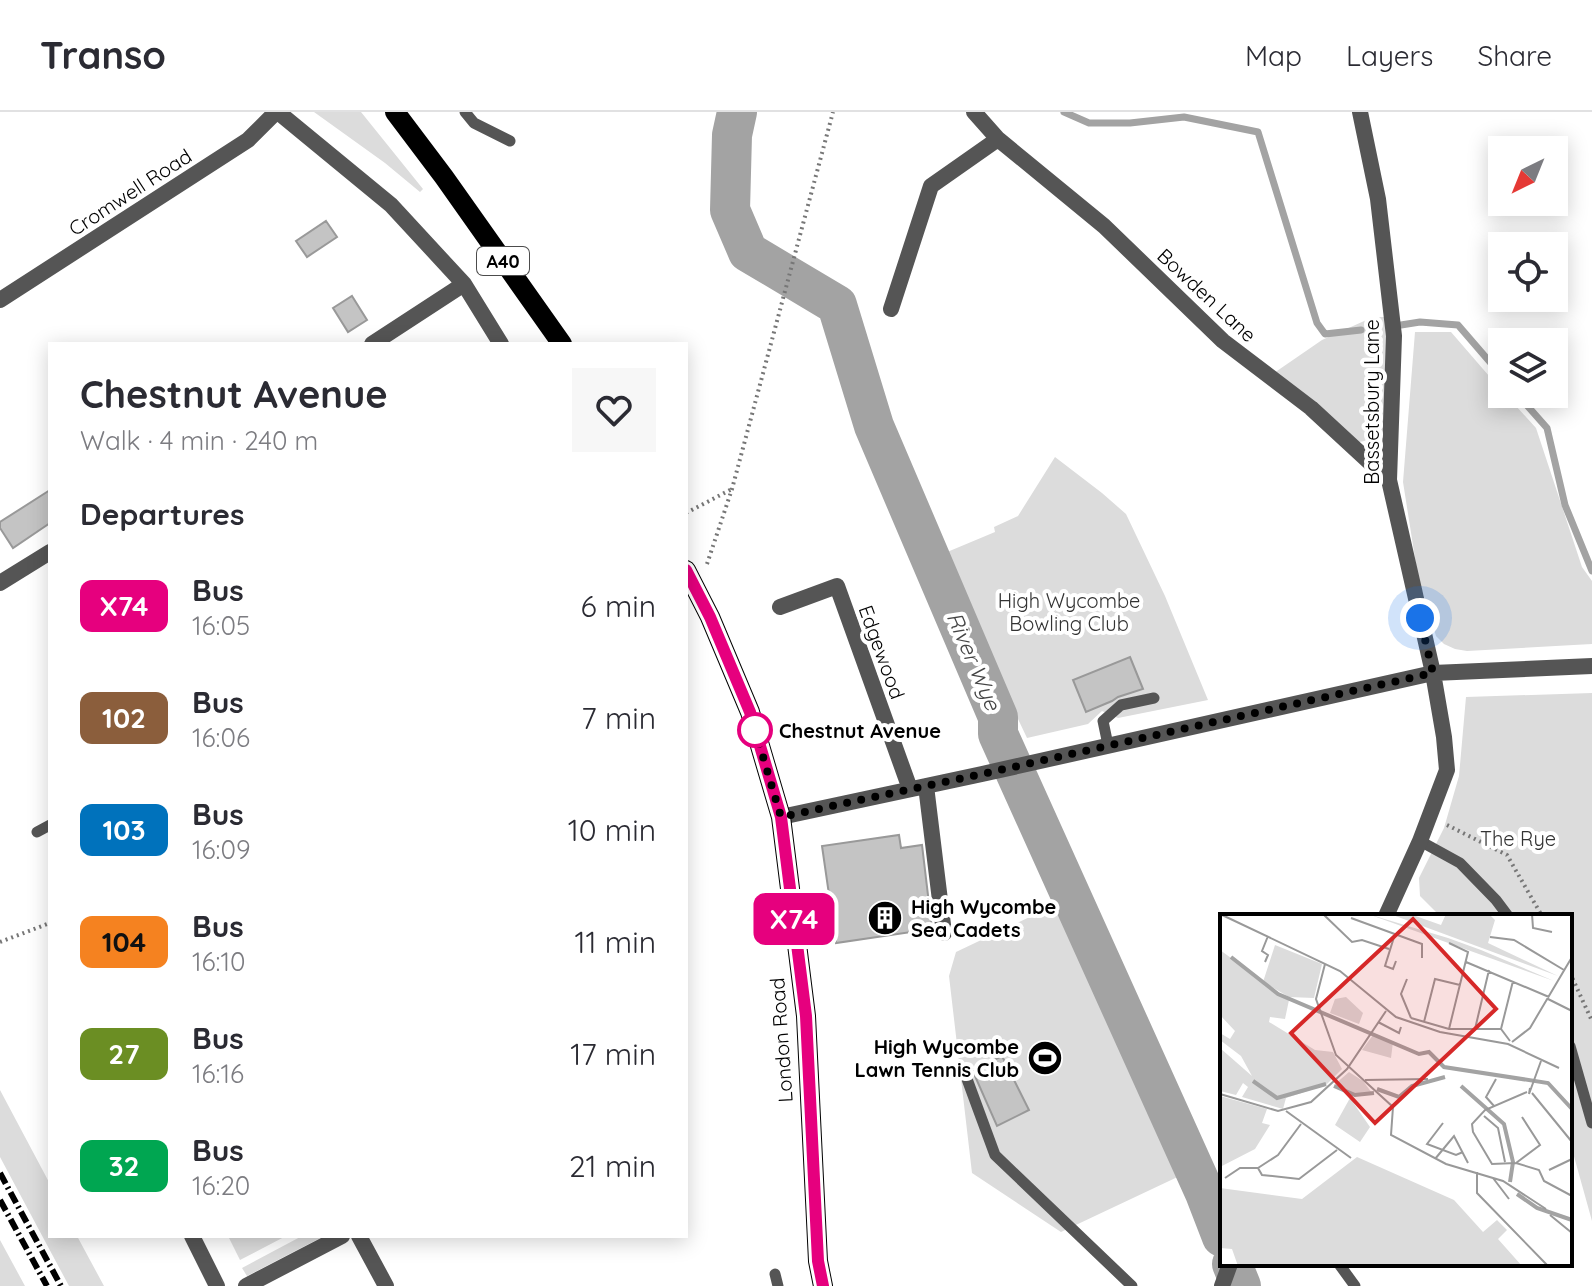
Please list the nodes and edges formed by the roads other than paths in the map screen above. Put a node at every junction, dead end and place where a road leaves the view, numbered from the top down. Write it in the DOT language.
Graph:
graph roads {
  1 [pos="277,112"];
  2 [pos="395,112"];
  3 [pos="465,112"];
  4 [pos="974,112"];
  5 [pos="1360,112"];
  6 [pos="998,139"];
  7 [pos="510,141"];
  8 [pos="464,284"];
  9 [pos="0,300"];
  10 [pos="891,309"];
  11 [pos="375,342"];
  12 [pos="500,342"];
  13 [pos="561,342"];
  14 [pos="1389,480"];
  15 [pos="48,553"];
  16 [pos="0,583"];
  17 [pos="692,595"];
  18 [pos="780,607"];
  19 [pos="1592,666"];
  20 [pos="1433,673"];
  21 [pos="1154,698"];
  22 [pos="1108,745"];
  23 [pos="918,787"];
  24 [pos="781,817"];
  25 [pos="48,826"];
  26 [pos="37,832"];
  27 [pos="1420,841"];
  28 [pos="1387,914"];
  29 [pos="1506,914"];
  30 [pos="944,933"];
  31 [pos="1572,1053"];
  32 [pos="967,1079"];
  33 [pos="1592,1123"];
  34 [pos="193,1238"];
  35 [pos="338,1238"];
  36 [pos="360,1238"];
  37 [pos="1229,1266"];
  38 [pos="1340,1266"];
  39 [pos="217,1286"];
  40 [pos="246,1286"];
  41 [pos="386,1286"];
  42 [pos="823,1286"];
  43 [pos="1132,1286"];
  44 [pos="1222,1286"];
  45 [pos="1355,1286"];
  1 -- 8 [label="street"];
  1 -- 9 [label="street, Cromwell Road"];
  2 -- 13 [label="main road, A40"];
  3 -- 7 [label="lane"];
  4 -- 6 [label="street, Bowden Lane"];
  5 -- 14 [label="street, Bassetsbury Lane"];
  6 -- 10 [label="street"];
  6 -- 14 [label="street, Bowden Lane"];
  8 -- 11 [label="street"];
  8 -- 12 [label="street"];
  14 -- 20 [label="street, Bassetsbury Lane"];
  15 -- 16 [label="street"];
  17 -- 24 [label="main road, London Road"];
  18 -- 23 [label="street, Edgewood"];
  19 -- 20 [label="street"];
  20 -- 22 [label="street"];
  20 -- 27 [label="street, Bassetsbury Lane"];
  21 -- 22 [label="lane"];
  22 -- 23 [label="street"];
  23 -- 24 [label="street"];
  23 -- 30 [label="street"];
  24 -- 42 [label="main road, London Road"];
  25 -- 26 [label="lane"];
  27 -- 28 [label="street, Bassetsbury Lane"];
  27 -- 29 [label="lane"];
  31 -- 33 [label="lane"];
  32 -- 43 [label="lane"];
  34 -- 39 [label="street"];
  35 -- 40 [label="street"];
  36 -- 41 [label="street"];
  37 -- 44 [label="street"];
  38 -- 45 [label="lane"];
}
